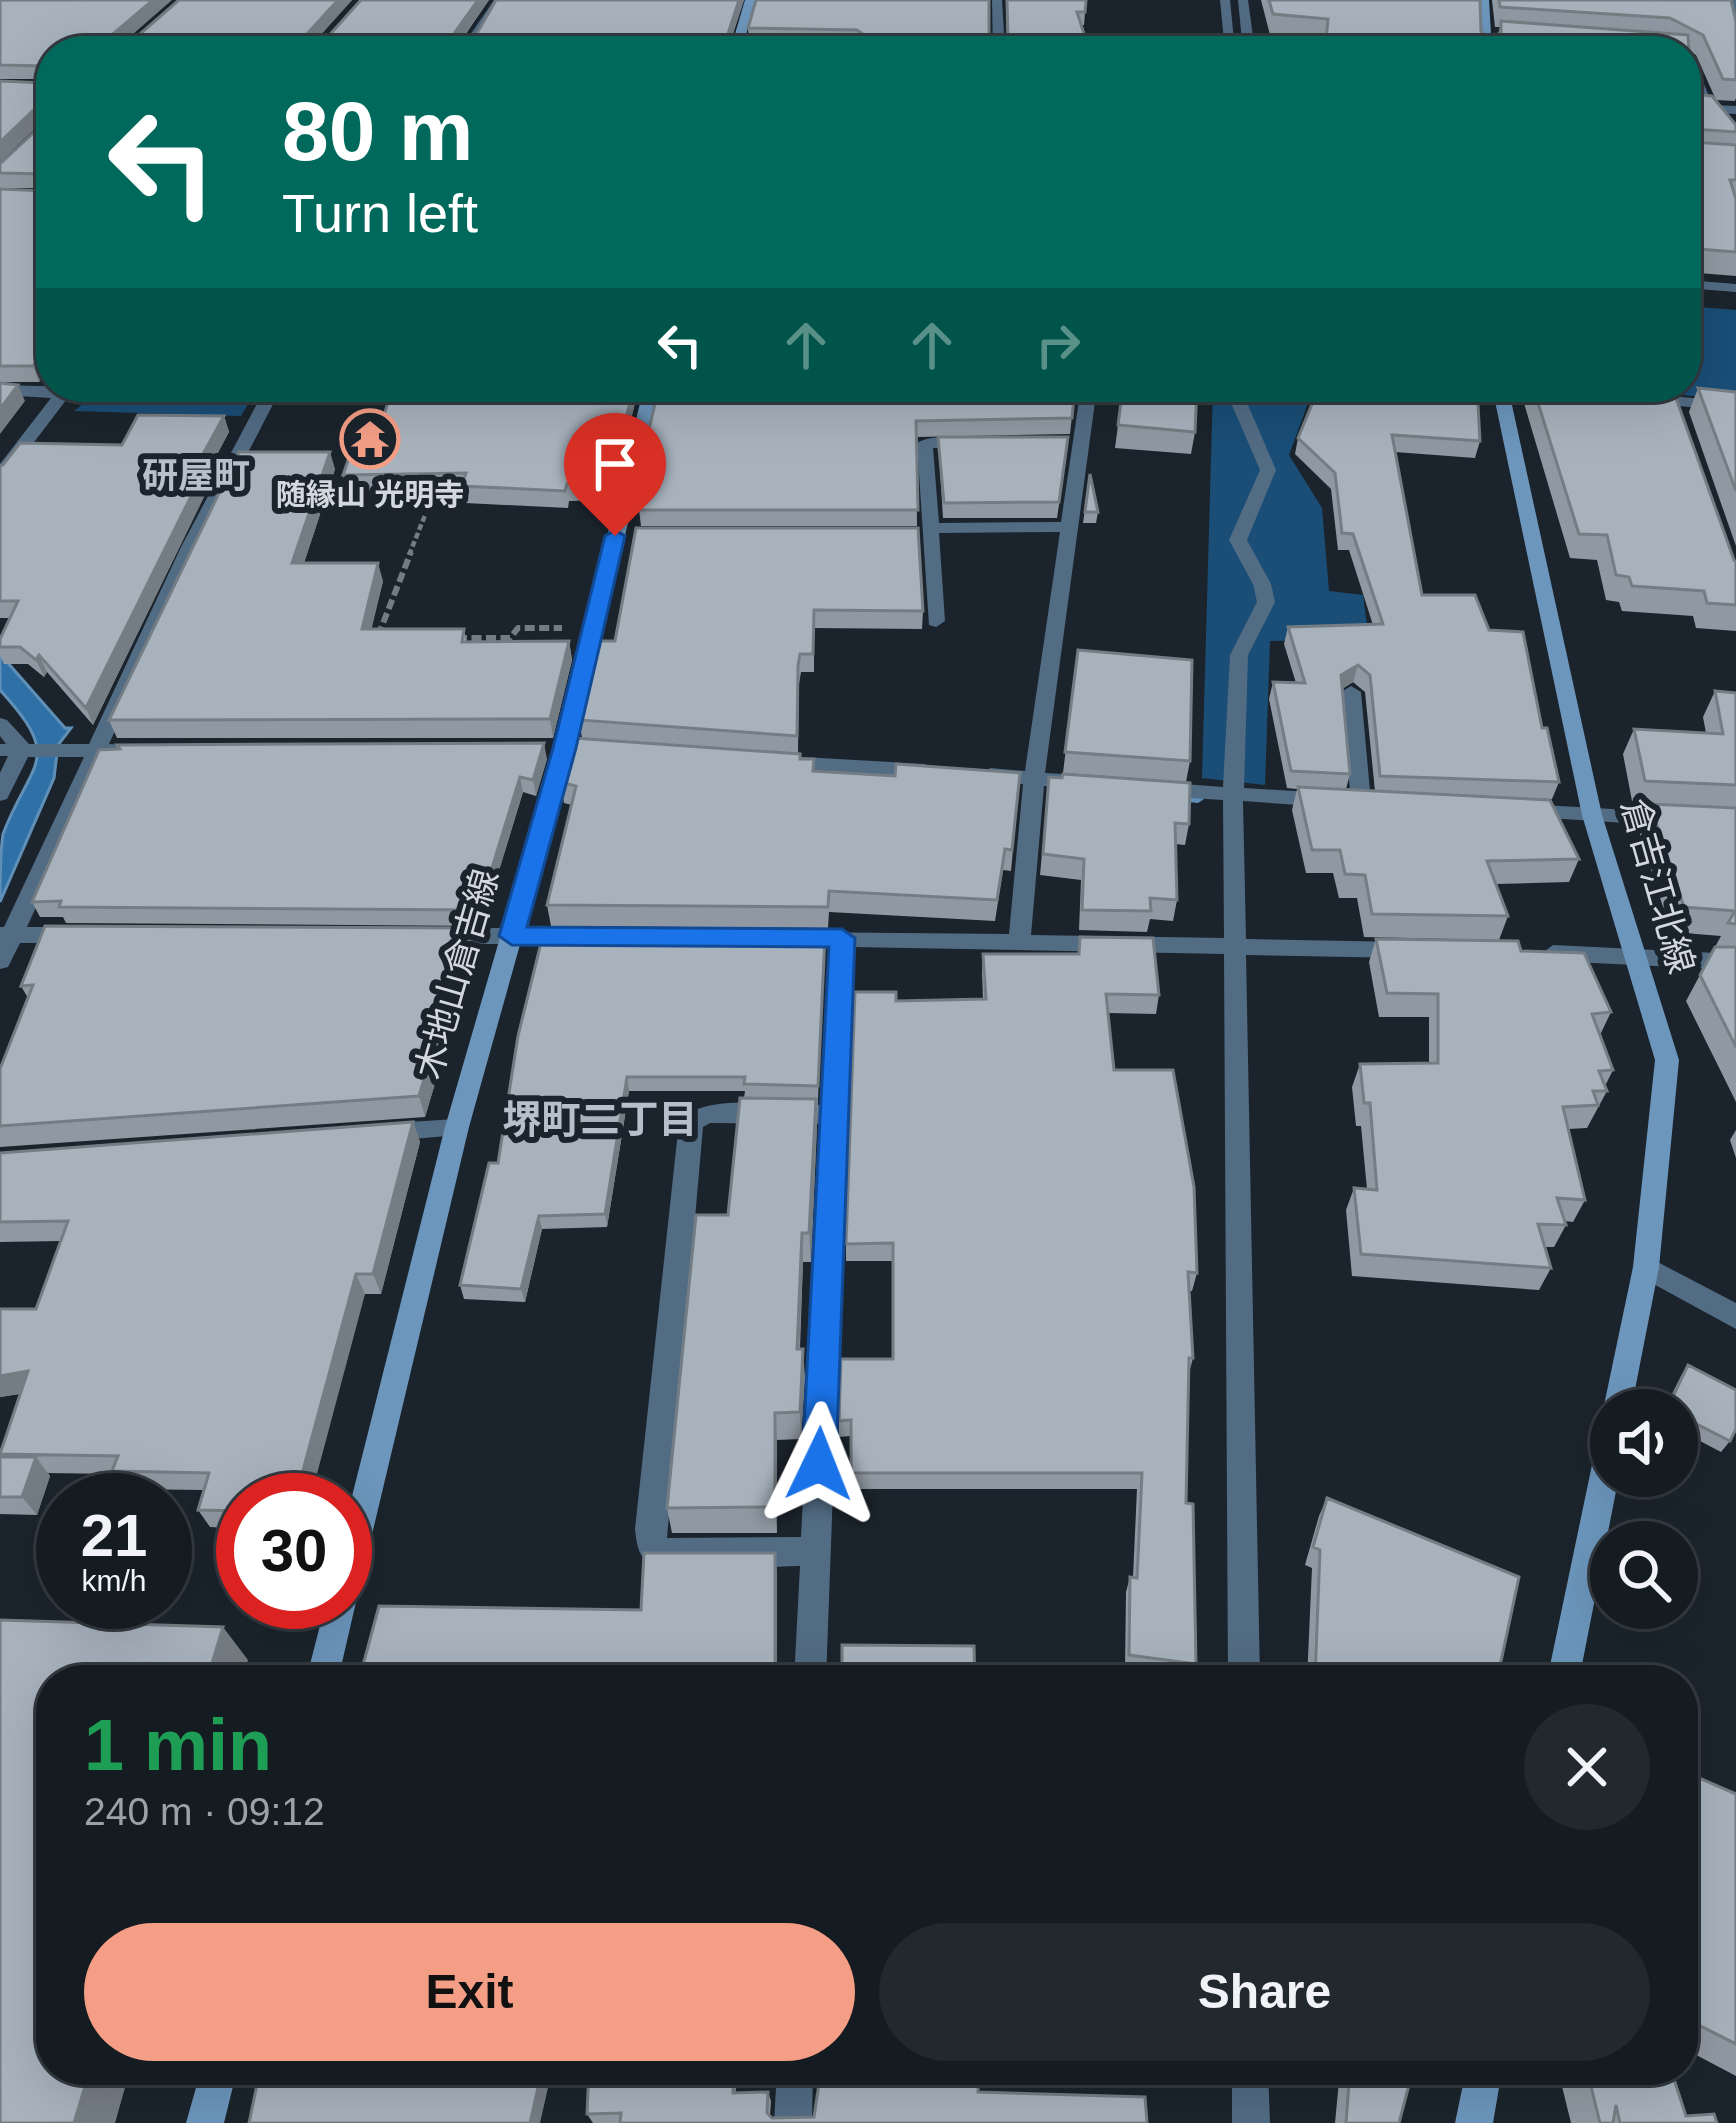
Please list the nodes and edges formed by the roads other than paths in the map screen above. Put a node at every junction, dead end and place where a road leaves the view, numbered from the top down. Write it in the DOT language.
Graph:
graph roads {
  1 [pos="499,0"];
  2 [pos="750,0"];
  3 [pos="997,0"];
  4 [pos="1225,0"];
  5 [pos="1243,0"];
  6 [pos="1484,0"];
  7 [pos="1732,0"];
  8 [pos="1736,14"];
  9 [pos="1487,34"];
  10 [pos="1509,35"];
  11 [pos="475,36"];
  12 [pos="740,36"];
  13 [pos="998,36"];
  14 [pos="1229,36"];
  15 [pos="1248,36"];
  16 [pos="1701,96"];
  17 [pos="1701,109"];
  18 [pos="1708,109"];
  19 [pos="1736,110"];
  20 [pos="1701,285"];
  21 [pos="1736,288"];
  22 [pos="0,390"];
  23 [pos="36,390"];
  24 [pos="57,402"];
  25 [pos="266,402"];
  26 [pos="649,402"];
  27 [pos="1087,402"];
  28 [pos="1240,402"];
  29 [pos="1503,402"];
  30 [pos="1672,402"];
  31 [pos="1683,402"];
  32 [pos="1736,407"];
  33 [pos="1680,422"];
  34 [pos="992,443"];
  35 [pos="1060,443"];
  36 [pos="1082,443"];
  37 [pos="0,475"];
  38 [pos="1072,527"];
  39 [pos="929,532"];
  40 [pos="907,536"];
  41 [pos="936,621"];
  42 [pos="1351,692"];
  43 [pos="0,724"];
  44 [pos="11,750"];
  45 [pos="95,751"];
  46 [pos="160,751"];
  47 [pos="752,760"];
  48 [pos="940,772"];
  49 [pos="964,774"];
  50 [pos="1034,778"];
  51 [pos="1100,784"];
  52 [pos="1144,788"];
  53 [pos="0,794"];
  54 [pos="1233,796"];
  55 [pos="1499,810"];
  56 [pos="1592,814"];
  57 [pos="1736,823"];
  58 [pos="6,935"];
  59 [pos="107,935"];
  60 [pos="417,936"];
  61 [pos="512,936"];
  62 [pos="606,936"];
  63 [pos="772,938"];
  64 [pos="842,938"];
  65 [pos="1019,942"];
  66 [pos="1235,946"];
  67 [pos="1422,950"];
  68 [pos="1539,953"];
  69 [pos="1633,955"];
  70 [pos="0,961"];
  71 [pos="1736,962"];
  72 [pos="834,1114"];
  73 [pos="457,1127"];
  74 [pos="366,1134"];
  75 [pos="1646,1267"];
  76 [pos="1736,1317"];
  77 [pos="1621,1389"];
  78 [pos="372,1475"];
  79 [pos="1600,1497"];
  80 [pos="815,1551"];
  81 [pos="334,1629"];
  82 [pos="326,1665"];
  83 [pos="811,1665"];
  84 [pos="1244,1665"];
  85 [pos="1566,1665"];
  86 [pos="215,2085"];
  87 [pos="794,2085"];
  88 [pos="1250,2085"];
  89 [pos="1481,2085"];
  90 [pos="205,2123"];
  91 [pos="793,2123"];
  92 [pos="1251,2123"];
  93 [pos="1474,2123"];
  1 -- 11 [label="street"];
  2 -- 12 [label="main road"];
  3 -- 13 [label="street"];
  4 -- 14 [label="lane"];
  5 -- 15 [label="street"];
  6 -- 9 [label="main road"];
  7 -- 8 [label="street"];
  9 -- 10 [label="street"];
  16 -- 18 [label="street"];
  17 -- 18 [label="street"];
  18 -- 19 [label="street"];
  20 -- 21 [label="street"];
  22 -- 23 [label="street"];
  24 -- 37 [label="street"];
  25 -- 45 [label="street"];
  26 -- 61 [label="main road, 木地山倉吉線"];
  27 -- 36 [label="street"];
  28 -- 54 [label="street"];
  29 -- 56 [label="main road, 倉吉江北線"];
  30 -- 33 [label="street"];
  31 -- 32 [label="street"];
  34 -- 39 [label="street"];
  35 -- 36 [label="street"];
  36 -- 38 [label="street"];
  38 -- 39 [label="street"];
  38 -- 50 [label="street"];
  39 -- 40 [label="street"];
  39 -- 41 [label="street"];
  42 -- 54 [label="street"];
  43 -- 44 [label="street"];
  44 -- 45 [label="street"];
  44 -- 53 [label="street"];
  45 -- 46 [label="street"];
  45 -- 58 [label="street"];
  47 -- 48 [label="street"];
  49 -- 50 [label="street"];
  50 -- 51 [label="street"];
  50 -- 65 [label="street"];
  52 -- 54 [label="street"];
  54 -- 66 [label="street"];
  55 -- 56 [label="street"];
  56 -- 57 [label="street"];
  56 -- 69 [label="main road, 倉吉江北線"];
  58 -- 59 [label="street"];
  58 -- 70 [label="street"];
  60 -- 61 [label="street"];
  61 -- 62 [label="street"];
  61 -- 73 [label="main road, 木地山倉吉線"];
  63 -- 64 [label="street"];
  64 -- 65 [label="street"];
  64 -- 72 [label="street"];
  65 -- 66 [label="street"];
  66 -- 67 [label="street"];
  66 -- 84 [label="street"];
  68 -- 69 [label="street"];
  69 -- 71 [label="street"];
  69 -- 75 [label="main road, 倉吉江北線"];
  72 -- 80 [label="street"];
  72 -- 80 [label="street"];
  73 -- 74 [label="lane"];
  73 -- 78 [label="main road, 木地山倉吉線"];
  75 -- 76 [label="street"];
  75 -- 77 [label="main road, 倉吉江北線"];
  79 -- 85 [label="main road"];
  80 -- 83 [label="street"];
  81 -- 82 [label="main road"];
  86 -- 90 [label="main road"];
  87 -- 91 [label="street"];
  88 -- 92 [label="street"];
  89 -- 93 [label="main road"];
}
